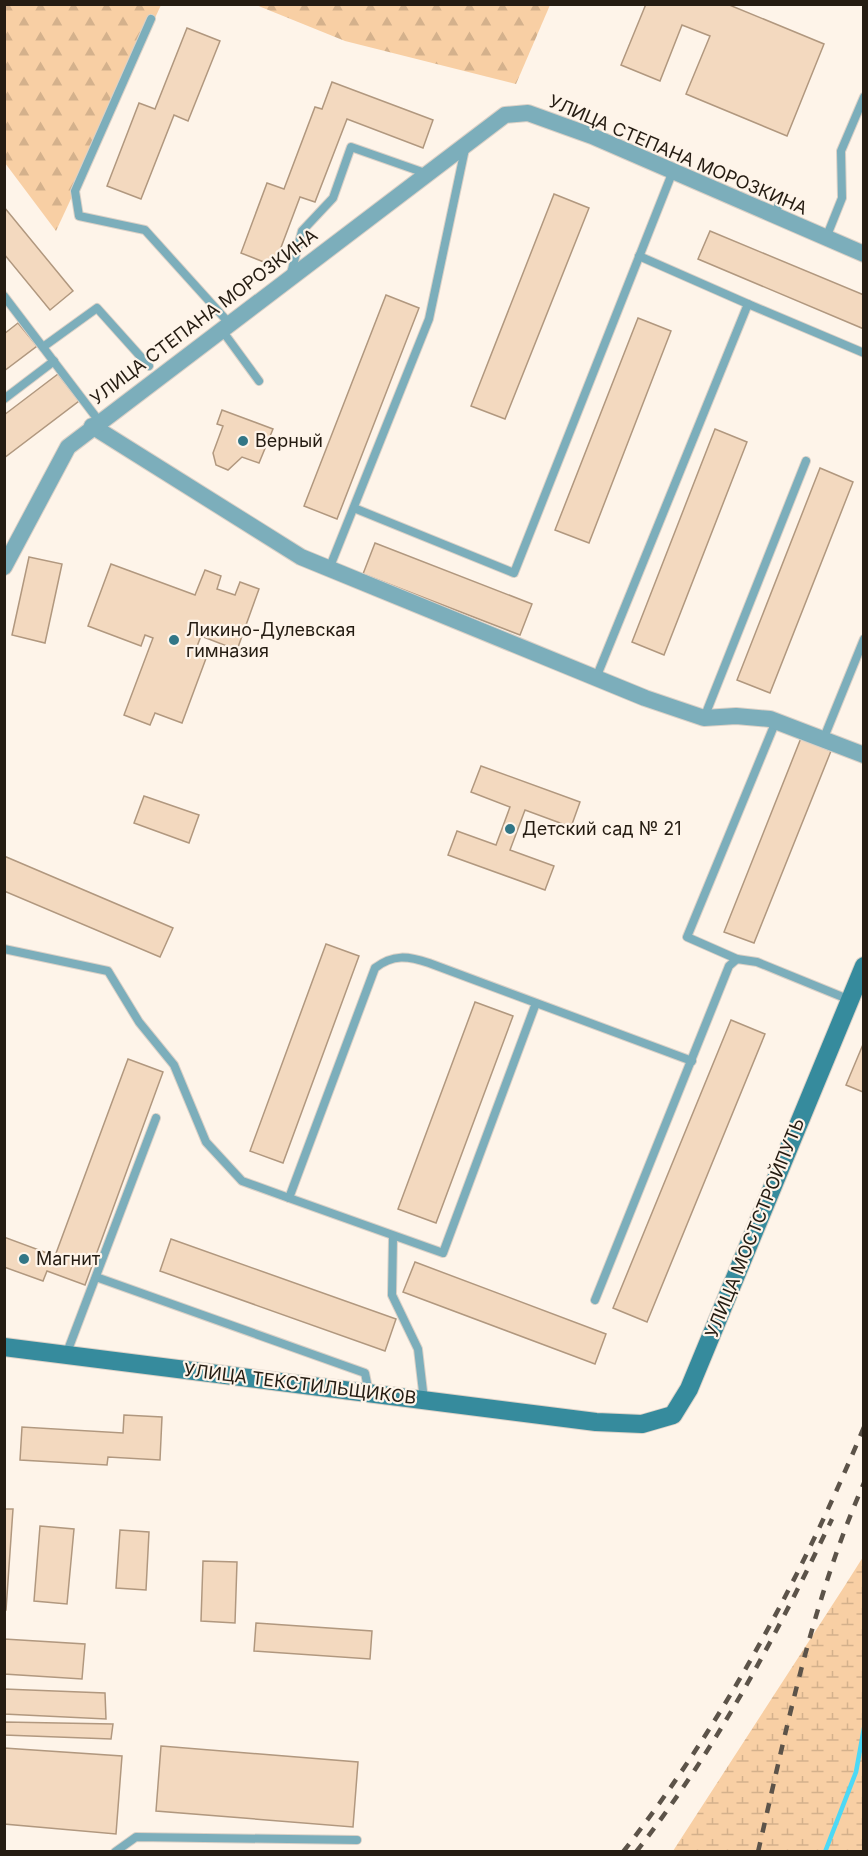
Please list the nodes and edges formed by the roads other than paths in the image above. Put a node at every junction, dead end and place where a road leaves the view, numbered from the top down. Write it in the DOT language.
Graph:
graph roads {
  1 [pos="151,19"];
  2 [pos="864,98"];
  3 [pos="466,142"];
  4 [pos="673,171"];
  5 [pos="425,173"];
  6 [pos="826,238"];
  7 [pos="864,254"];
  8 [pos="639,256"];
  9 [pos="290,277"];
  10 [pos="4,296"];
  11 [pos="748,304"];
  12 [pos="225,326"];
  13 [pos="43,347"];
  14 [pos="864,353"];
  15 [pos="54,361"];
  16 [pos="149,366"];
  17 [pos="259,381"];
  18 [pos="4,399"];
  19 [pos="96,423"];
  20 [pos="806,461"];
  21 [pos="354,508"];
  22 [pos="4,567"];
  23 [pos="329,568"];
  24 [pos="864,639"];
  25 [pos="596,678"];
  26 [pos="704,718"];
  27 [pos="776,722"];
  28 [pos="823,740"];
  29 [pos="864,755"];
  30 [pos="4,949"];
  31 [pos="737,959"];
  32 [pos="864,966"];
  33 [pos="849,1000"];
  34 [pos="536,1003"];
  35 [pos="692,1061"];
  36 [pos="156,1118"];
  37 [pos="289,1198"];
  38 [pos="393,1236"];
  39 [pos="96,1276"];
  40 [pos="595,1300"];
  41 [pos="4,1347"];
  42 [pos="66,1355"];
  43 [pos="369,1393"];
  44 [pos="424,1400"];
  45 [pos="596,1422"];
  46 [pos="357,1840"];
  47 [pos="115,1851"];
  1 -- 12 [label="lane"];
  2 -- 6 [label="lane"];
  3 -- 4 [label="street, УЛИЦА СТЕПАНА МОРОЗКИНА"];
  3 -- 5 [label="street, УЛИЦА СТЕПАНА МОРОЗКИНА"];
  3 -- 21 [label="lane"];
  4 -- 6 [label="street, УЛИЦА СТЕПАНА МОРОЗКИНА"];
  4 -- 8 [label="lane"];
  5 -- 9 [label="street, УЛИЦА СТЕПАНА МОРОЗКИНА"];
  5 -- 9 [label="lane"];
  6 -- 7 [label="street, УЛИЦА СТЕПАНА МОРОЗКИНА"];
  8 -- 11 [label="lane"];
  8 -- 21 [label="lane"];
  9 -- 12 [label="street, УЛИЦА СТЕПАНА МОРОЗКИНА"];
  10 -- 13 [label="lane"];
  11 -- 14 [label="lane"];
  11 -- 25 [label="lane"];
  12 -- 17 [label="lane"];
  12 -- 19 [label="street, УЛИЦА СТЕПАНА МОРОЗКИНА"];
  13 -- 15 [label="lane"];
  13 -- 16 [label="lane"];
  15 -- 18 [label="lane"];
  15 -- 19 [label="lane"];
  19 -- 22 [label="street"];
  19 -- 23 [label="street, УЛИЦА СТЕПАНА МОРОЗКИНА"];
  20 -- 26 [label="lane"];
  21 -- 23 [label="lane"];
  23 -- 25 [label="street, УЛИЦА СТЕПАНА МОРОЗКИНА"];
  24 -- 28 [label="lane"];
  25 -- 26 [label="street, УЛИЦА СТЕПАНА МОРОЗКИНА"];
  26 -- 27 [label="street, УЛИЦА СТЕПАНА МОРОЗКИНА"];
  27 -- 28 [label="street, УЛИЦА СТЕПАНА МОРОЗКИНА"];
  27 -- 31 [label="lane"];
  28 -- 29 [label="street, УЛИЦА СТЕПАНА МОРОЗКИНА"];
  30 -- 37 [label="lane"];
  31 -- 33 [label="lane"];
  31 -- 35 [label="lane"];
  32 -- 33 [label="street, УЛИЦА МОСТСТРОЙПУТЬ"];
  33 -- 45 [label="street, УЛИЦА МОСТСТРОЙПУТЬ"];
  34 -- 35 [label="lane"];
  34 -- 37 [label="lane"];
  34 -- 38 [label="lane"];
  35 -- 40 [label="lane"];
  36 -- 39 [label="lane"];
  37 -- 38 [label="lane"];
  38 -- 44 [label="lane"];
  39 -- 42 [label="lane"];
  39 -- 43 [label="lane"];
  41 -- 42 [label="street, УЛИЦА ТЕКСТИЛЬЩИКОВ"];
  42 -- 43 [label="street, УЛИЦА ТЕКСТИЛЬЩИКОВ"];
  43 -- 44 [label="street, УЛИЦА ТЕКСТИЛЬЩИКОВ"];
  44 -- 45 [label="street, УЛИЦА ТЕКСТИЛЬЩИКОВ"];
  46 -- 47 [label="lane"];
}
